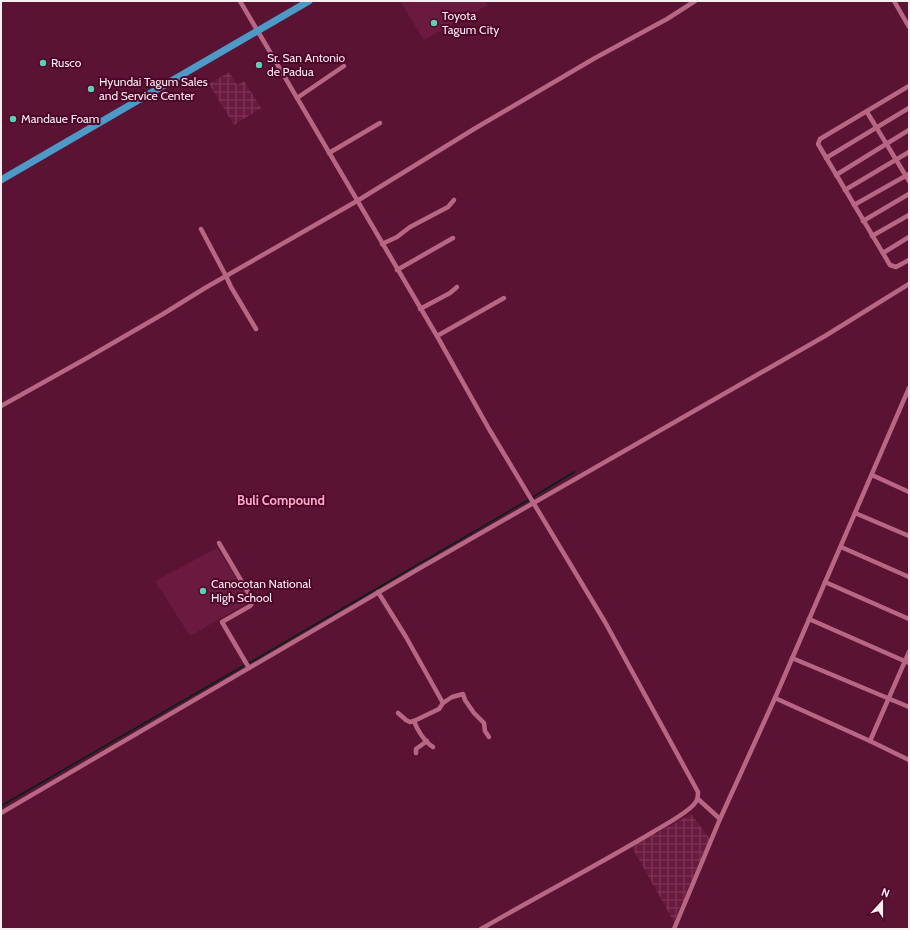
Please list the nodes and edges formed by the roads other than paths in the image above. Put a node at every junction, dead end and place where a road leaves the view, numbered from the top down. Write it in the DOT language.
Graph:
graph roads {
  1 [pos="240,1"];
  2 [pos="308,1"];
  3 [pos="694,1"];
  4 [pos="894,1"];
  5 [pos="909,13"];
  6 [pos="903,17"];
  7 [pos="909,27"];
  8 [pos="257,31"];
  9 [pos="344,66"];
  10 [pos="909,86"];
  11 [pos="297,98"];
  12 [pos="909,108"];
  13 [pos="867,112"];
  14 [pos="380,122"];
  15 [pos="877,128"];
  16 [pos="909,130"];
  17 [pos="886,144"];
  18 [pos="909,152"];
  19 [pos="329,154"];
  20 [pos="826,158"];
  21 [pos="896,160"];
  22 [pos="836,175"];
  23 [pos="908,175"];
  24 [pos="1,180"];
  25 [pos="909,181"];
  26 [pos="845,190"];
  27 [pos="909,194"];
  28 [pos="454,200"];
  29 [pos="357,202"];
  30 [pos="854,205"];
  31 [pos="909,215"];
  32 [pos="864,221"];
  33 [pos="201,229"];
  34 [pos="872,236"];
  35 [pos="909,237"];
  36 [pos="453,238"];
  37 [pos="382,244"];
  38 [pos="883,253"];
  39 [pos="909,260"];
  40 [pos="397,270"];
  41 [pos="226,276"];
  42 [pos="909,284"];
  43 [pos="457,287"];
  44 [pos="504,298"];
  45 [pos="420,309"];
  46 [pos="256,329"];
  47 [pos="436,336"];
  48 [pos="909,388"];
  49 [pos="1,406"];
  50 [pos="872,475"];
  51 [pos="909,492"];
  52 [pos="533,502"];
  53 [pos="855,513"];
  54 [pos="909,536"];
  55 [pos="219,543"];
  56 [pos="841,547"];
  57 [pos="909,577"];
  58 [pos="825,582"];
  59 [pos="378,592"];
  60 [pos="809,619"];
  61 [pos="909,619"];
  62 [pos="909,652"];
  63 [pos="792,658"];
  64 [pos="907,662"];
  65 [pos="249,668"];
  66 [pos="775,698"];
  67 [pos="889,698"];
  68 [pos="443,703"];
  69 [pos="909,707"];
  70 [pos="398,713"];
  71 [pos="414,721"];
  72 [pos="489,737"];
  73 [pos="427,741"];
  74 [pos="870,741"];
  75 [pos="433,747"];
  76 [pos="416,753"];
  77 [pos="909,760"];
  78 [pos="698,798"];
  79 [pos="1,813"];
  80 [pos="720,819"];
  81 [pos="481,929"];
  82 [pos="674,929"];
  1 -- 8 [label="street"];
  2 -- 8 [label="highway"];
  3 -- 29 [label="street"];
  4 -- 6 [label="street"];
  5 -- 6 [label="street"];
  6 -- 7 [label="street"];
  8 -- 11 [label="street"];
  8 -- 24 [label="highway"];
  9 -- 11 [label="street"];
  10 -- 13 [label="street"];
  11 -- 19 [label="street"];
  12 -- 15 [label="street"];
  13 -- 15 [label="street"];
  13 -- 20 [label="street"];
  14 -- 19 [label="street"];
  15 -- 17 [label="street"];
  15 -- 20 [label="street"];
  16 -- 17 [label="street"];
  17 -- 21 [label="street"];
  17 -- 22 [label="street"];
  18 -- 21 [label="street"];
  19 -- 29 [label="street"];
  20 -- 22 [label="street"];
  21 -- 23 [label="street"];
  21 -- 26 [label="street"];
  22 -- 26 [label="street"];
  23 -- 25 [label="street"];
  23 -- 30 [label="street"];
  26 -- 30 [label="street"];
  27 -- 32 [label="street"];
  28 -- 37 [label="street"];
  29 -- 37 [label="street"];
  29 -- 41 [label="street"];
  30 -- 32 [label="street"];
  31 -- 34 [label="street"];
  32 -- 34 [label="street"];
  33 -- 41 [label="street"];
  34 -- 38 [label="street"];
  35 -- 38 [label="street"];
  36 -- 40 [label="street"];
  37 -- 40 [label="street"];
  38 -- 39 [label="street"];
  40 -- 45 [label="street"];
  41 -- 46 [label="street"];
  41 -- 49 [label="street"];
  42 -- 52 [label="street"];
  43 -- 45 [label="street"];
  44 -- 47 [label="street"];
  45 -- 47 [label="street"];
  47 -- 52 [label="street"];
  48 -- 50 [label="street"];
  50 -- 51 [label="street"];
  50 -- 53 [label="street"];
  52 -- 59 [label="street"];
  52 -- 78 [label="street"];
  53 -- 54 [label="street"];
  53 -- 56 [label="street"];
  55 -- 65 [label="street"];
  56 -- 57 [label="street"];
  56 -- 58 [label="street"];
  58 -- 60 [label="street"];
  58 -- 61 [label="street"];
  59 -- 65 [label="street"];
  59 -- 68 [label="street"];
  60 -- 63 [label="street"];
  60 -- 64 [label="street"];
  62 -- 64 [label="street"];
  63 -- 66 [label="street"];
  63 -- 67 [label="street"];
  64 -- 67 [label="street"];
  65 -- 79 [label="street"];
  66 -- 74 [label="street"];
  66 -- 80 [label="street"];
  67 -- 69 [label="street"];
  67 -- 74 [label="street"];
  68 -- 71 [label="street"];
  68 -- 72 [label="street"];
  70 -- 71 [label="street"];
  71 -- 73 [label="street"];
  73 -- 75 [label="street"];
  73 -- 76 [label="street"];
  74 -- 77 [label="street"];
  78 -- 80 [label="street"];
  78 -- 81 [label="street"];
  80 -- 82 [label="street"];
}
